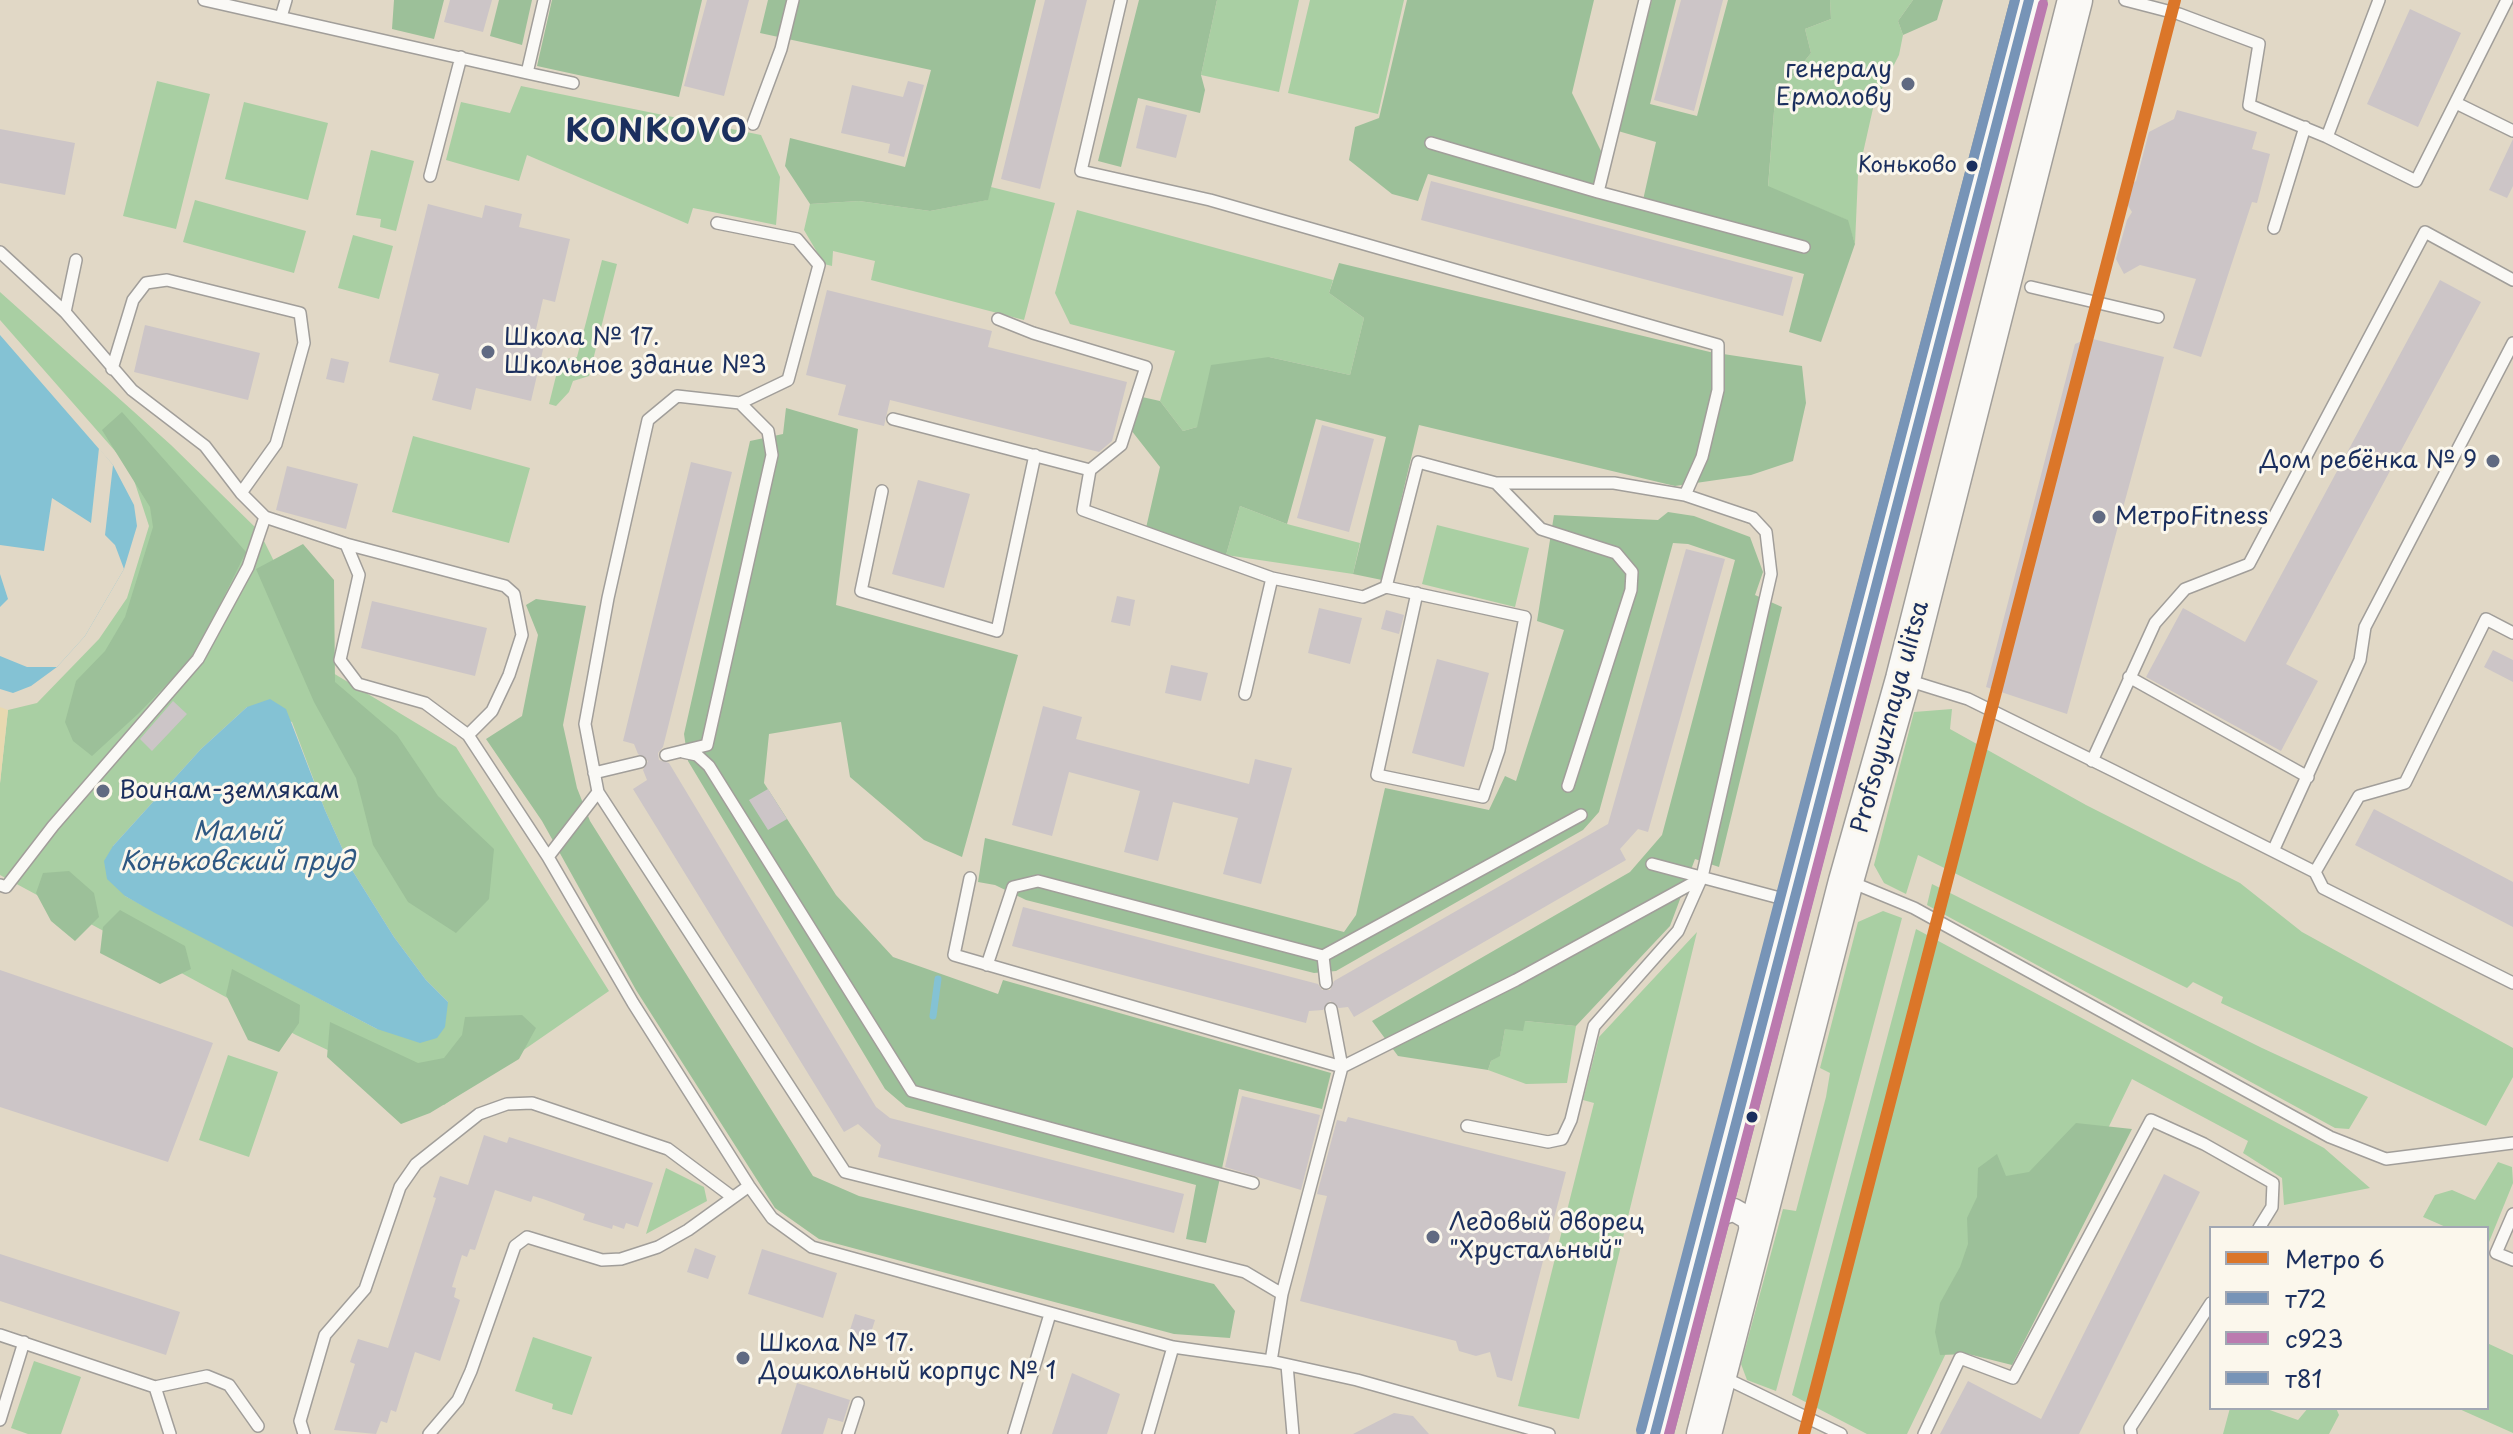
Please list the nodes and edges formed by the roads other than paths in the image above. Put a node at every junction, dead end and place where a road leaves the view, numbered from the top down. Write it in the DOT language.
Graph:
graph roads {
  1 [pos="204,0"];
  2 [pos="286,0"];
  3 [pos="544,0"];
  4 [pos="793,0"];
  5 [pos="1121,0"];
  6 [pos="1645,0"];
  7 [pos="2029,0"];
  8 [pos="2075,0"];
  9 [pos="2125,0"];
  10 [pos="2379,0"];
  11 [pos="2507,0"];
  12 [pos="281,17"];
  13 [pos="461,57"];
  14 [pos="527,73"];
  15 [pos="573,83"];
  16 [pos="2456,103"];
  17 [pos="753,124"];
  18 [pos="2305,127"];
  19 [pos="2513,131"];
  20 [pos="2327,137"];
  21 [pos="1431,143"];
  22 [pos="430,176"];
  23 [pos="1598,192"];
  24 [pos="717,223"];
  25 [pos="2274,228"];
  26 [pos="1804,247"];
  27 [pos="0,252"];
  28 [pos="76,260"];
  29 [pos="2513,280"];
  30 [pos="2031,287"];
  31 [pos="65,312"];
  32 [pos="2158,317"];
  33 [pos="998,319"];
  34 [pos="2513,343"];
  35 [pos="112,369"];
  36 [pos="740,403"];
  37 [pos="893,419"];
  38 [pos="1035,455"];
  39 [pos="1090,470"];
  40 [pos="1496,483"];
  41 [pos="882,491"];
  42 [pos="241,493"];
  43 [pos="1685,495"];
  44 [pos="265,517"];
  45 [pos="346,544"];
  46 [pos="1272,578"];
  47 [pos="1386,587"];
  48 [pos="1417,593"];
  49 [pos="2513,633"];
  50 [pos="2129,677"];
  51 [pos="1903,679"];
  52 [pos="1245,694"];
  53 [pos="468,735"];
  54 [pos="682,752"];
  55 [pos="666,755"];
  56 [pos="2092,761"];
  57 [pos="640,762"];
  58 [pos="594,773"];
  59 [pos="2308,777"];
  60 [pos="1568,786"];
  61 [pos="598,792"];
  62 [pos="1581,815"];
  63 [pos="2273,851"];
  64 [pos="548,857"];
  65 [pos="1652,864"];
  66 [pos="2315,872"];
  67 [pos="1702,877"];
  68 [pos="970,878"];
  69 [pos="1846,881"];
  70 [pos="0,885"];
  71 [pos="1795,902"];
  72 [pos="1323,956"];
  73 [pos="987,965"];
  74 [pos="1326,983"];
  75 [pos="2513,983"];
  76 [pos="1331,1009"];
  77 [pos="1342,1067"];
  78 [pos="1467,1126"];
  79 [pos="2513,1143"];
  80 [pos="1253,1183"];
  81 [pos="749,1186"];
  82 [pos="731,1196"];
  83 [pos="2513,1214"];
  84 [pos="2260,1226"];
  85 [pos="1710,1227"];
  86 [pos="1754,1239"];
  87 [pos="2513,1260"];
  88 [pos="1282,1294"];
  89 [pos="2209,1306"];
  90 [pos="1050,1314"];
  91 [pos="0,1335"];
  92 [pos="24,1342"];
  93 [pos="1173,1347"];
  94 [pos="1271,1361"];
  95 [pos="1287,1365"];
  96 [pos="1719,1375"];
  97 [pos="155,1387"];
  98 [pos="858,1403"];
  99 [pos="0,1420"];
  100 [pos="258,1426"];
  101 [pos="170,1434"];
  102 [pos="304,1434"];
  103 [pos="429,1434"];
  104 [pos="848,1434"];
  105 [pos="1014,1434"];
  106 [pos="1148,1434"];
  107 [pos="1293,1434"];
  108 [pos="1549,1434"];
  109 [pos="1655,1434"];
  110 [pos="1704,1434"];
  111 [pos="1841,1434"];
  112 [pos="1924,1434"];
  113 [pos="2131,1434"];
  1 -- 12 [label="lane"];
  2 -- 12 [label="lane"];
  3 -- 14 [label="lane"];
  4 -- 17 [label="lane"];
  5 -- 43 [label="lane"];
  6 -- 23 [label="lane"];
  7 -- 71 [label="main road"];
  8 -- 51 [label="main road, Profsoyuznaya ulitsa"];
  9 -- 18 [label="lane"];
  10 -- 20 [label="lane"];
  11 -- 16 [label="lane"];
  12 -- 13 [label="lane"];
  13 -- 14 [label="lane"];
  13 -- 22 [label="lane"];
  14 -- 15 [label="lane"];
  16 -- 19 [label="lane"];
  16 -- 20 [label="lane"];
  18 -- 20 [label="lane"];
  18 -- 25 [label="lane"];
  21 -- 23 [label="lane"];
  23 -- 26 [label="lane"];
  24 -- 36 [label="lane"];
  27 -- 31 [label="lane"];
  28 -- 31 [label="lane"];
  29 -- 50 [label="lane"];
  30 -- 32 [label="lane"];
  31 -- 35 [label="lane"];
  33 -- 39 [label="lane"];
  34 -- 59 [label="lane"];
  35 -- 42 [label="lane"];
  35 -- 42 [label="lane"];
  36 -- 54 [label="lane"];
  36 -- 58 [label="lane"];
  37 -- 38 [label="lane"];
  38 -- 39 [label="lane"];
  38 -- 41 [label="lane"];
  39 -- 46 [label="lane"];
  40 -- 43 [label="lane"];
  40 -- 47 [label="lane"];
  40 -- 60 [label="lane"];
  42 -- 44 [label="lane"];
  43 -- 67 [label="lane"];
  44 -- 45 [label="lane"];
  44 -- 70 [label="lane"];
  45 -- 53 [label="lane"];
  45 -- 53 [label="lane"];
  46 -- 47 [label="lane"];
  46 -- 52 [label="lane"];
  47 -- 48 [label="lane"];
  48 -- 48 [label="lane"];
  49 -- 66 [label="lane"];
  50 -- 56 [label="lane"];
  50 -- 59 [label="lane"];
  51 -- 56 [label="lane"];
  51 -- 69 [label="main road, Profsoyuznaya ulitsa"];
  53 -- 64 [label="lane"];
  54 -- 55 [label="lane"];
  54 -- 80 [label="lane"];
  56 -- 63 [label="lane"];
  57 -- 58 [label="lane"];
  58 -- 61 [label="lane"];
  59 -- 63 [label="lane"];
  61 -- 64 [label="lane"];
  61 -- 88 [label="lane"];
  62 -- 72 [label="lane"];
  63 -- 66 [label="lane"];
  64 -- 81 [label="lane"];
  65 -- 67 [label="lane"];
  66 -- 75 [label="lane"];
  67 -- 71 [label="lane"];
  67 -- 77 [label="lane"];
  67 -- 78 [label="lane"];
  68 -- 73 [label="lane"];
  69 -- 79 [label="lane"];
  69 -- 86 [label="main road, Profsoyuznaya ulitsa"];
  71 -- 85 [label="main road"];
  72 -- 73 [label="lane"];
  72 -- 74 [label="lane"];
  73 -- 77 [label="lane"];
  76 -- 77 [label="lane"];
  77 -- 88 [label="lane"];
  81 -- 82 [label="lane"];
  81 -- 90 [label="lane"];
  82 -- 102 [label="lane"];
  82 -- 103 [label="lane"];
  83 -- 87 [label="lane"];
  84 -- 112 [label="lane"];
  85 -- 86 [label="street"];
  85 -- 109 [label="main road"];
  86 -- 96 [label="main road, Profsoyuznaya ulitsa"];
  88 -- 94 [label="lane"];
  89 -- 113 [label="lane"];
  90 -- 93 [label="lane"];
  90 -- 105 [label="lane"];
  91 -- 92 [label="lane"];
  92 -- 97 [label="lane"];
  92 -- 99 [label="lane"];
  93 -- 94 [label="lane"];
  93 -- 106 [label="lane"];
  94 -- 95 [label="lane"];
  95 -- 107 [label="lane"];
  95 -- 108 [label="lane"];
  96 -- 110 [label="main road, Profsoyuznaya ulitsa"];
  96 -- 111 [label="lane"];
  97 -- 100 [label="lane"];
  97 -- 101 [label="lane"];
  98 -- 104 [label="lane"];
}
